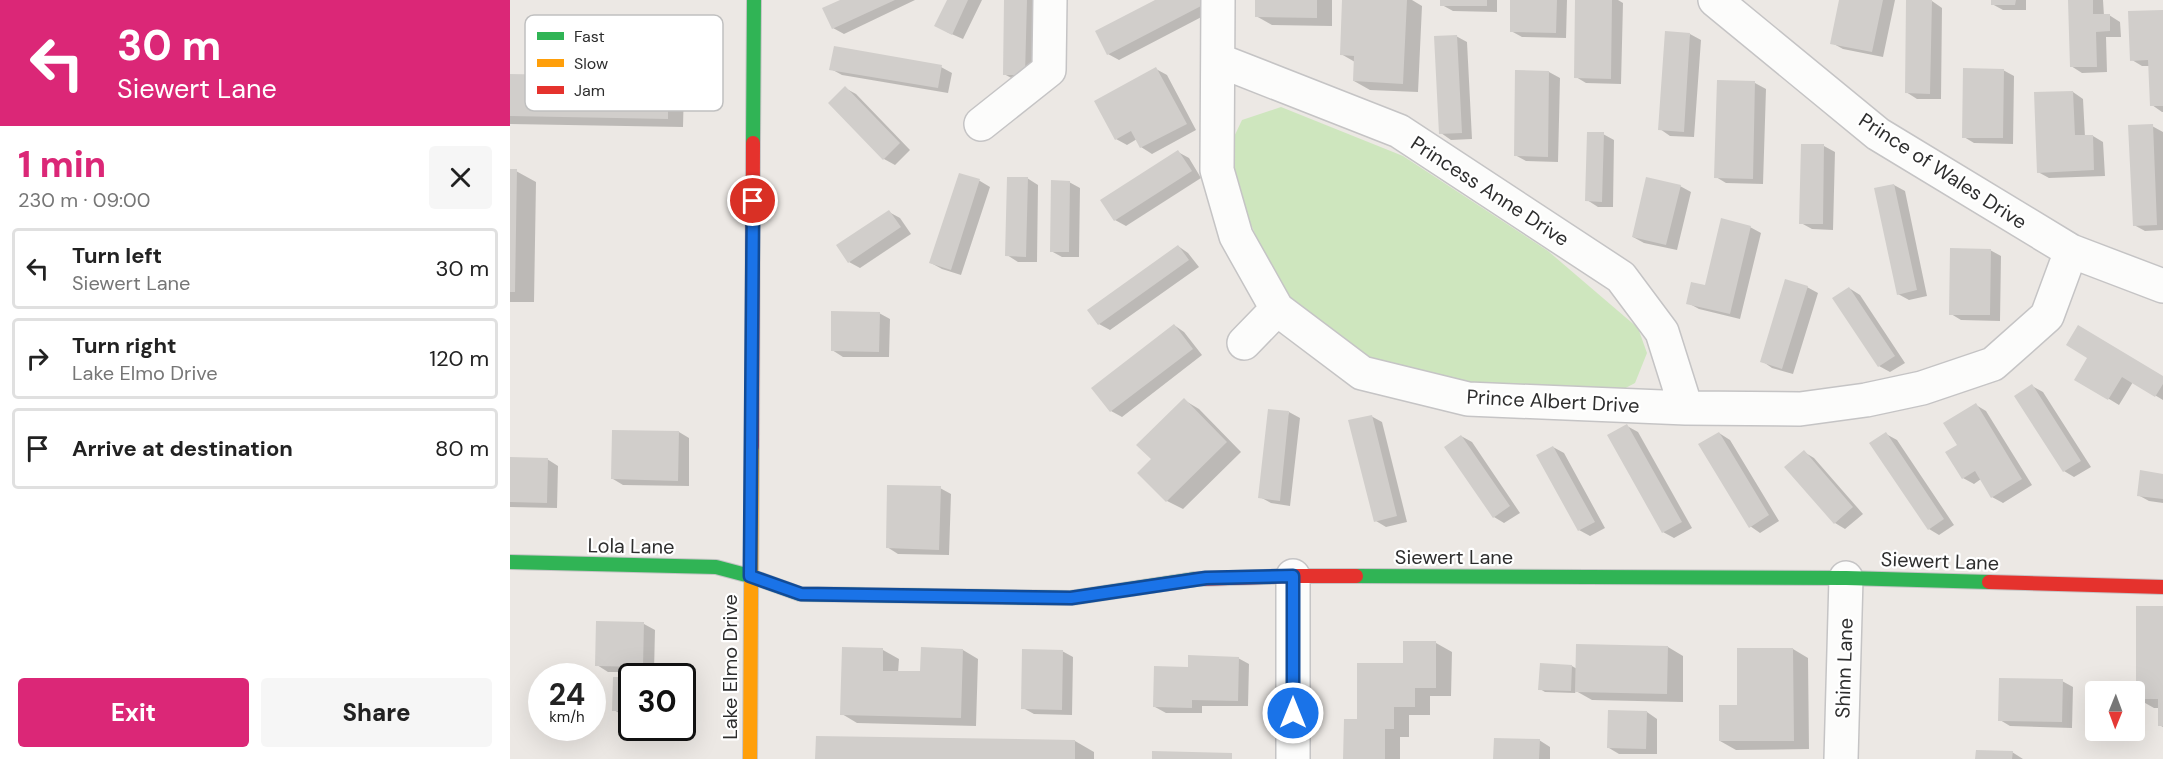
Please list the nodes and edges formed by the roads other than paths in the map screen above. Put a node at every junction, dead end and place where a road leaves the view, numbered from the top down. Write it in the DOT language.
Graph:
graph roads {
  1 [pos="754,0"];
  2 [pos="1050,0"];
  3 [pos="1218,0"];
  4 [pos="1715,0"];
  5 [pos="1218,60"];
  6 [pos="981,124"];
  7 [pos="2071,251"];
  8 [pos="2163,286"];
  9 [pos="1277,309"];
  10 [pos="1244,343"];
  11 [pos="1686,408"];
  12 [pos="510,562"];
  13 [pos="750,576"];
  14 [pos="1293,576"];
  15 [pos="1846,578"];
  16 [pos="2163,587"];
  17 [pos="750,759"];
  18 [pos="1293,759"];
  19 [pos="1841,759"];
  1 -- 13 [label="street, Lake Elmo Drive"];
  2 -- 6 [label="street"];
  3 -- 5 [label="street, Prince Albert Drive"];
  4 -- 7 [label="street, Prince of Wales Drive"];
  5 -- 9 [label="street, Prince Albert Drive"];
  5 -- 11 [label="street, Princess Anne Drive"];
  7 -- 8 [label="street, Prince of Wales Drive"];
  7 -- 11 [label="street, Prince Albert Drive"];
  9 -- 10 [label="street"];
  9 -- 11 [label="street, Prince Albert Drive"];
  12 -- 13 [label="street, Lola Lane"];
  13 -- 14 [label="street, Siewert Lane"];
  13 -- 17 [label="street, Lake Elmo Drive"];
  14 -- 15 [label="street, Siewert Lane"];
  14 -- 18 [label="street"];
  15 -- 16 [label="street, Siewert Lane"];
  15 -- 19 [label="street, Shinn Lane"];
}
